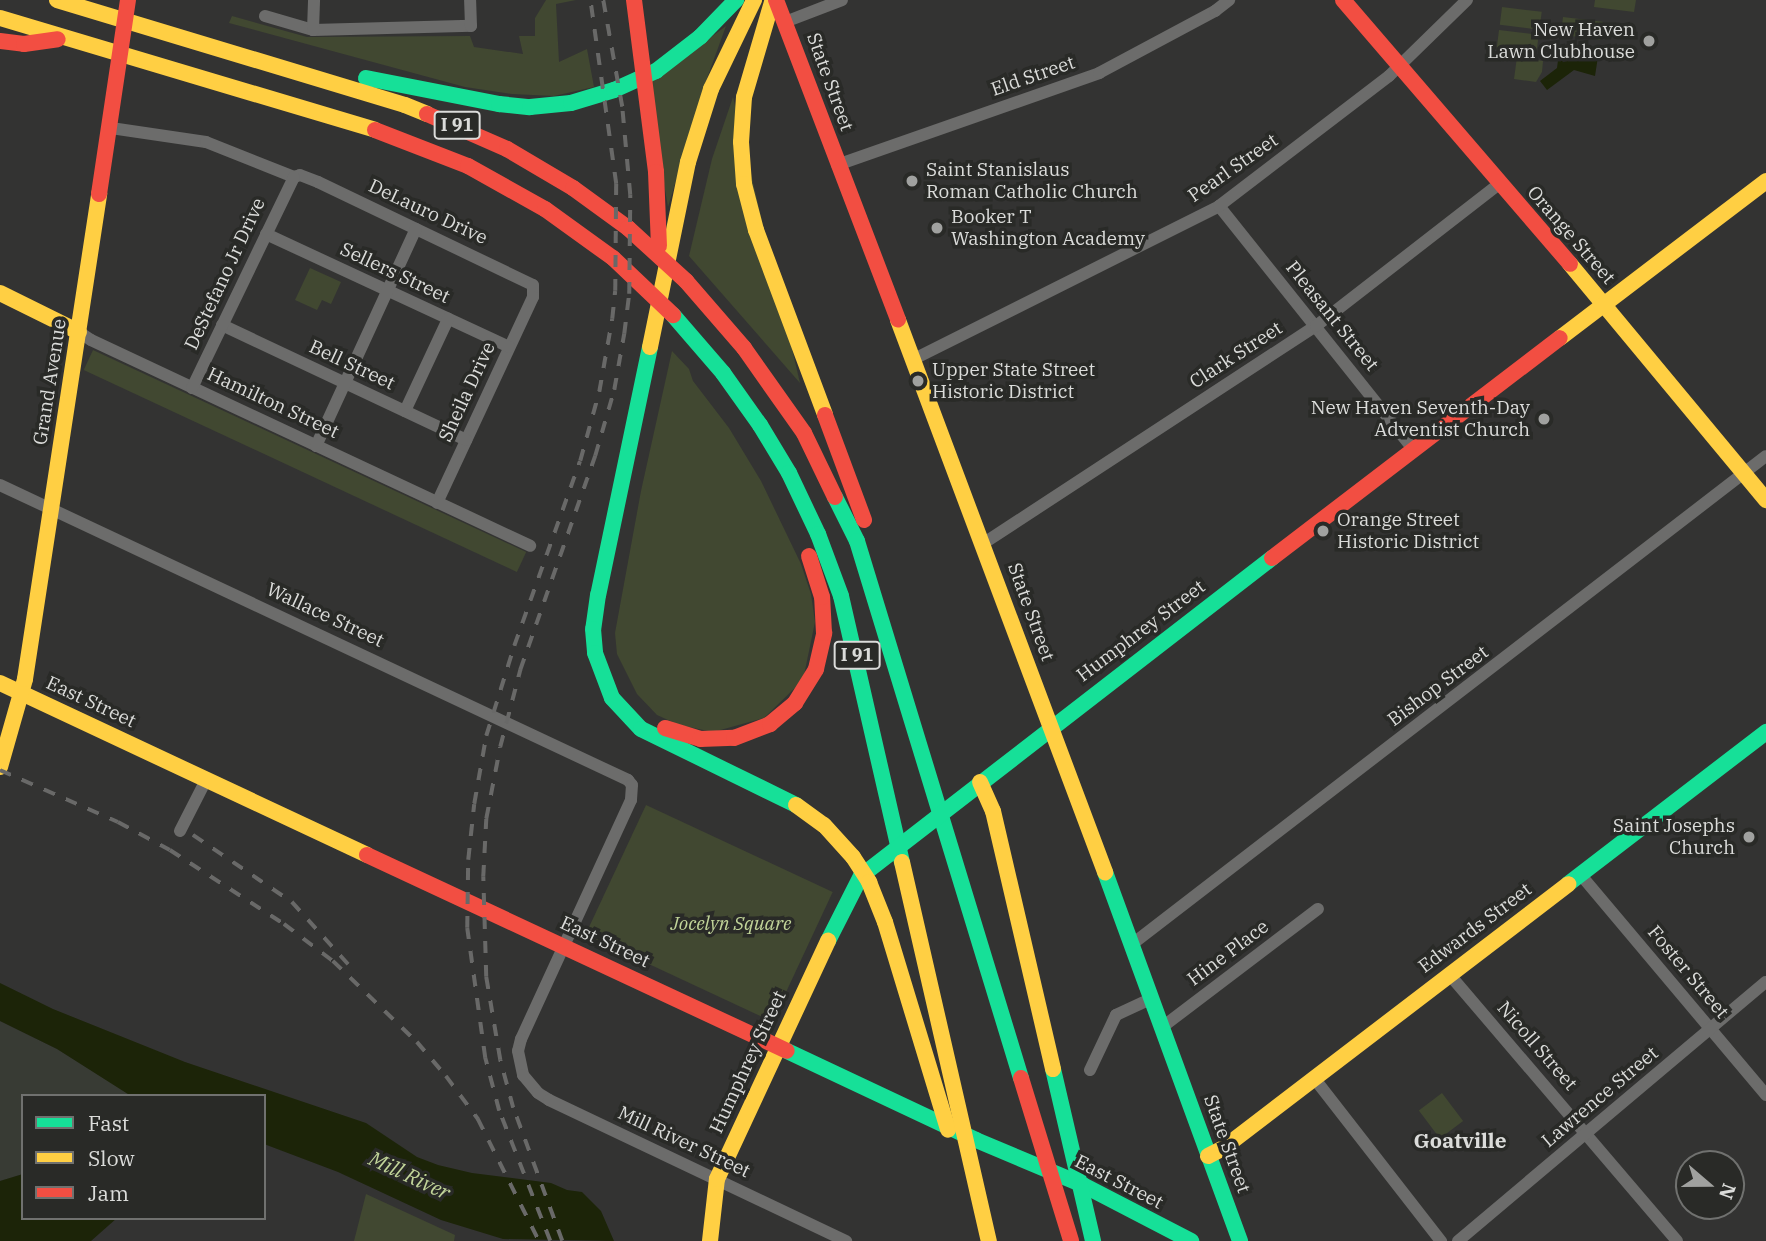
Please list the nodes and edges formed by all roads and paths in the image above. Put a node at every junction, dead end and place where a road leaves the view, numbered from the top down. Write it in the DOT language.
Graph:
graph roads {
  1 [pos="57,0"];
  2 [pos="128,0"];
  3 [pos="314,0"];
  4 [pos="470,0"];
  5 [pos="634,0"];
  6 [pos="736,0"];
  7 [pos="754,0"];
  8 [pos="842,0"];
  9 [pos="1230,0"];
  10 [pos="1343,0"];
  11 [pos="1467,0"];
  12 [pos="774,1"];
  13 [pos="109,6"];
  14 [pos="265,16"];
  15 [pos="0,18"];
  16 [pos="762,22"];
  17 [pos="785,22"];
  18 [pos="313,30"];
  19 [pos="65,37"];
  20 [pos="0,41"];
  21 [pos="1400,66"];
  22 [pos="310,75"];
  23 [pos="111,128"];
  24 [pos="837,165"];
  25 [pos="294,177"];
  26 [pos="1766,181"];
  27 [pos="1499,184"];
  28 [pos="1219,206"];
  29 [pos="416,229"];
  30 [pos="266,234"];
  31 [pos="387,290"];
  32 [pos="660,292"];
  33 [pos="0,293"];
  34 [pos="533,297"];
  35 [pos="1605,304"];
  36 [pos="448,319"];
  37 [pos="222,324"];
  38 [pos="1316,327"];
  39 [pos="79,332"];
  40 [pos="509,347"];
  41 [pos="914,359"];
  42 [pos="345,382"];
  43 [pos="192,388"];
  44 [pos="405,411"];
  45 [pos="466,440"];
  46 [pos="316,446"];
  47 [pos="1413,450"];
  48 [pos="1766,456"];
  49 [pos="1745,475"];
  50 [pos="0,485"];
  51 [pos="797,490"];
  52 [pos="1766,500"];
  53 [pos="437,503"];
  54 [pos="52,510"];
  55 [pos="984,543"];
  56 [pos="530,546"];
  57 [pos="867,569"];
  58 [pos="0,683"];
  59 [pos="23,693"];
  60 [pos="1051,727"];
  61 [pos="1766,732"];
  62 [pos="0,767"];
  63 [pos="207,778"];
  64 [pos="980,782"];
  65 [pos="180,831"];
  66 [pos="1580,874"];
  67 [pos="1318,909"];
  68 [pos="563,946"];
  69 [pos="1132,946"];
  70 [pos="1449,974"];
  71 [pos="1766,982"];
  72 [pos="1151,999"];
  73 [pos="1161,1028"];
  74 [pos="1710,1029"];
  75 [pos="778,1046"];
  76 [pos="1090,1070"];
  77 [pos="1314,1078"];
  78 [pos="1766,1096"];
  79 [pos="1587,1133"];
  80 [pos="1209,1156"];
  81 [pos="717,1179"];
  82 [pos="982,1211"];
  83 [pos="1462,1240"];
  84 [pos="710,1241"];
  85 [pos="846,1241"];
  86 [pos="989,1241"];
  87 [pos="1071,1241"];
  88 [pos="1093,1241"];
  89 [pos="1191,1241"];
  90 [pos="1240,1241"];
  91 [pos="1441,1241"];
  92 [pos="1676,1241"];
  1 -- 13 [label="main road"];
  2 -- 23 [label="main road, Grand Avenue"];
  3 -- 18 [label="street"];
  4 -- 18 [label="street"];
  5 -- 32 [label="main road"];
  6 -- 22 [label="main road"];
  7 -- 32 [label="main road"];
  8 -- 17 [label="street"];
  9 -- 24 [label="street, Eld Street"];
  10 -- 21 [label="main road, Orange Street"];
  11 -- 21 [label="street, Pearl Street"];
  12 -- 16 [label="main road"];
  12 -- 17 [label="main road, State Street"];
  13 -- 22 [label="main road, I 91"];
  14 -- 18 [label="street"];
  15 -- 19 [label="main road, I 91"];
  16 -- 51 [label="main road"];
  16 -- 57 [label="main road"];
  17 -- 24 [label="main road, State Street"];
  19 -- 20 [label="main road"];
  19 -- 51 [label="main road, I 91"];
  21 -- 27 [label="main road, Orange Street"];
  21 -- 28 [label="street, Pearl Street"];
  22 -- 57 [label="main road, I 91"];
  23 -- 25 [label="street, DeLauro Drive"];
  23 -- 39 [label="main road, Grand Avenue"];
  24 -- 41 [label="main road, State Street"];
  25 -- 29 [label="street, DeLauro Drive"];
  25 -- 30 [label="street, DeStefano Jr Drive"];
  26 -- 35 [label="main road, Humphrey Street"];
  27 -- 35 [label="main road, Orange Street"];
  27 -- 38 [label="street, Clark Street"];
  28 -- 38 [label="street, Pleasant Street"];
  28 -- 41 [label="street, Pearl Street"];
  29 -- 31 [label="street"];
  29 -- 34 [label="street, DeLauro Drive"];
  30 -- 31 [label="street, Sellers Street"];
  30 -- 37 [label="street, DeStefano Jr Drive"];
  31 -- 36 [label="street, Sellers Street"];
  31 -- 42 [label="street"];
  32 -- 82 [label="main road"];
  33 -- 39 [label="main road, Hamilton Street"];
  34 -- 40 [label="street, Sheila Drive"];
  35 -- 47 [label="main road, Humphrey Street"];
  35 -- 49 [label="main road, Orange Street"];
  36 -- 40 [label="street, Sellers Street"];
  36 -- 44 [label="street"];
  37 -- 42 [label="street, Bell Street"];
  37 -- 43 [label="street, DeStefano Jr Drive"];
  38 -- 47 [label="street, Pleasant Street"];
  38 -- 55 [label="street, Clark Street"];
  39 -- 43 [label="street, Hamilton Street"];
  39 -- 54 [label="main road, Grand Avenue"];
  40 -- 45 [label="street, Sheila Drive"];
  41 -- 55 [label="main road, State Street"];
  42 -- 44 [label="street, Bell Street"];
  42 -- 46 [label="street"];
  43 -- 46 [label="street, Hamilton Street"];
  44 -- 45 [label="street, Bell Street"];
  45 -- 53 [label="street, Sheila Drive"];
  46 -- 53 [label="street, Hamilton Street"];
  47 -- 60 [label="main road, Humphrey Street"];
  48 -- 49 [label="street, Bishop Street"];
  49 -- 52 [label="main road, Orange Street"];
  49 -- 69 [label="street, Bishop Street"];
  50 -- 54 [label="street, Wallace Street"];
  51 -- 82 [label="main road, I 91"];
  53 -- 56 [label="street, Hamilton Street"];
  54 -- 59 [label="main road, Grand Avenue"];
  54 -- 68 [label="street, Wallace Street"];
  55 -- 60 [label="main road, State Street"];
  57 -- 87 [label="main road, I 91"];
  58 -- 59 [label="main road, East Street"];
  59 -- 62 [label="main road, Grand Avenue"];
  59 -- 63 [label="main road, East Street"];
  60 -- 64 [label="main road, Humphrey Street"];
  60 -- 69 [label="main road, State Street"];
  61 -- 66 [label="main road, Edwards Street"];
  63 -- 65 [label="street"];
  63 -- 68 [label="main road, East Street"];
  64 -- 75 [label="main road, Humphrey Street"];
  64 -- 88 [label="main road"];
  66 -- 70 [label="main road, Edwards Street"];
  66 -- 74 [label="street, Foster Street"];
  67 -- 73 [label="street, Hine Place"];
  68 -- 75 [label="main road, East Street"];
  68 -- 81 [label="street, Mill River Street"];
  69 -- 72 [label="main road, State Street"];
  70 -- 77 [label="main road, Edwards Street"];
  70 -- 79 [label="street, Nicoll Street"];
  71 -- 74 [label="street, Lawrence Street"];
  72 -- 73 [label="main road, State Street"];
  72 -- 76 [label="street"];
  73 -- 80 [label="main road, State Street"];
  74 -- 78 [label="street, Foster Street"];
  74 -- 79 [label="street, Lawrence Street"];
  75 -- 81 [label="main road, Humphrey Street"];
  75 -- 89 [label="main road, East Street"];
  77 -- 80 [label="main road, Edwards Street"];
  77 -- 91 [label="street"];
  79 -- 83 [label="street, Lawrence Street"];
  79 -- 92 [label="street, Nicoll Street"];
  80 -- 90 [label="main road, State Street"];
  81 -- 84 [label="main road, Humphrey Street"];
  81 -- 85 [label="street, Mill River Street"];
  82 -- 86 [label="main road, I 91"];
}
